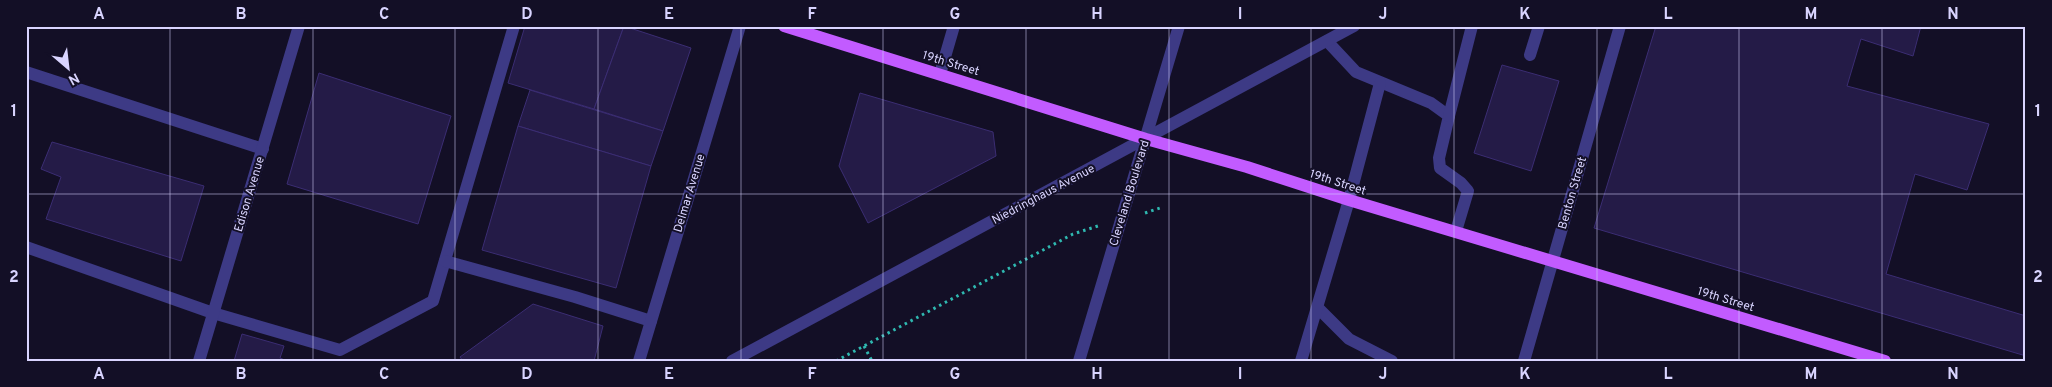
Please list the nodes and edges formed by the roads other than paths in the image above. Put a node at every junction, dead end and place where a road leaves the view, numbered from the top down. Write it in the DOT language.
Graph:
graph roads {
  1 [pos="299,26"];
  2 [pos="514,26"];
  3 [pos="740,26"];
  4 [pos="784,26"];
  5 [pos="954,26"];
  6 [pos="1179,26"];
  7 [pos="1354,26"];
  8 [pos="1472,26"];
  9 [pos="1539,26"];
  10 [pos="1620,26"];
  11 [pos="1327,41"];
  12 [pos="1530,55"];
  13 [pos="26,72"];
  14 [pos="940,74"];
  15 [pos="1380,84"];
  16 [pos="1449,116"];
  17 [pos="1146,139"];
  18 [pos="262,149"];
  19 [pos="1349,200"];
  20 [pos="1456,231"];
  21 [pos="26,247"];
  22 [pos="1553,260"];
  23 [pos="445,261"];
  24 [pos="1318,308"];
  25 [pos="214,313"];
  26 [pos="651,321"];
  27 [pos="199,361"];
  28 [pos="639,361"];
  29 [pos="732,361"];
  30 [pos="1079,361"];
  31 [pos="1301,361"];
  32 [pos="1392,361"];
  33 [pos="1524,361"];
  34 [pos="1885,361"];
  1 -- 18 [label="street, Edison Avenue"];
  2 -- 23 [label="street"];
  3 -- 26 [label="street, Delmar Avenue"];
  4 -- 14 [label="main road, 19th Street"];
  5 -- 14 [label="street"];
  6 -- 17 [label="street, Cleveland Boulevard"];
  7 -- 11 [label="street, Niedringhaus Avenue"];
  8 -- 16 [label="street"];
  9 -- 12 [label="street"];
  10 -- 22 [label="street, Benton Street"];
  11 -- 15 [label="street"];
  11 -- 17 [label="street, Niedringhaus Avenue"];
  13 -- 18 [label="street"];
  14 -- 17 [label="main road, 19th Street"];
  15 -- 16 [label="street"];
  15 -- 19 [label="street"];
  16 -- 20 [label="street"];
  17 -- 19 [label="main road, 19th Street"];
  17 -- 29 [label="street, Niedringhaus Avenue"];
  17 -- 30 [label="street, Cleveland Boulevard"];
  18 -- 25 [label="street, Edison Avenue"];
  19 -- 20 [label="main road, 19th Street"];
  19 -- 24 [label="street"];
  20 -- 22 [label="main road, 19th Street"];
  21 -- 25 [label="street"];
  22 -- 33 [label="street, Benton Street"];
  22 -- 34 [label="main road, 19th Street"];
  23 -- 25 [label="street"];
  23 -- 26 [label="street"];
  24 -- 31 [label="street"];
  24 -- 32 [label="street"];
  25 -- 27 [label="street, Edison Avenue"];
  26 -- 28 [label="street, Delmar Avenue"];
}
